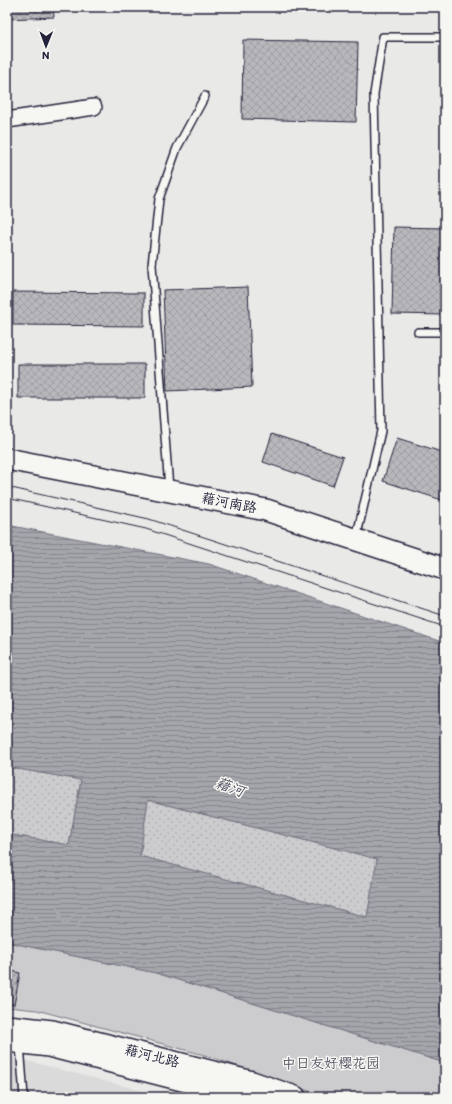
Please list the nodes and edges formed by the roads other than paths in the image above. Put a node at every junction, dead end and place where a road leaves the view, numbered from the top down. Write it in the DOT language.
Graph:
graph roads {
  1 [pos="445,36"];
  2 [pos="205,96"];
  3 [pos="94,107"];
  4 [pos="7,120"];
  5 [pos="418,332"];
  6 [pos="445,332"];
  7 [pos="7,459"];
  8 [pos="169,491"];
  9 [pos="356,540"];
  10 [pos="445,569"];
  11 [pos="7,1026"];
  12 [pos="13,1042"];
  13 [pos="24,1097"];
  14 [pos="249,1097"];
  15 [pos="295,1097"];
  1 -- 9 [label="lane"];
  2 -- 8 [label="lane"];
  3 -- 4 [label="street"];
  5 -- 6 [label="lane"];
  7 -- 8 [label="main road, 藉河南路"];
  8 -- 9 [label="main road, 藉河南路"];
  9 -- 10 [label="main road, 藉河南路"];
  11 -- 15 [label="main road, 藉河北路"];
  12 -- 13 [label="lane"];
  12 -- 14 [label="main road, 藉河北路"];
}
